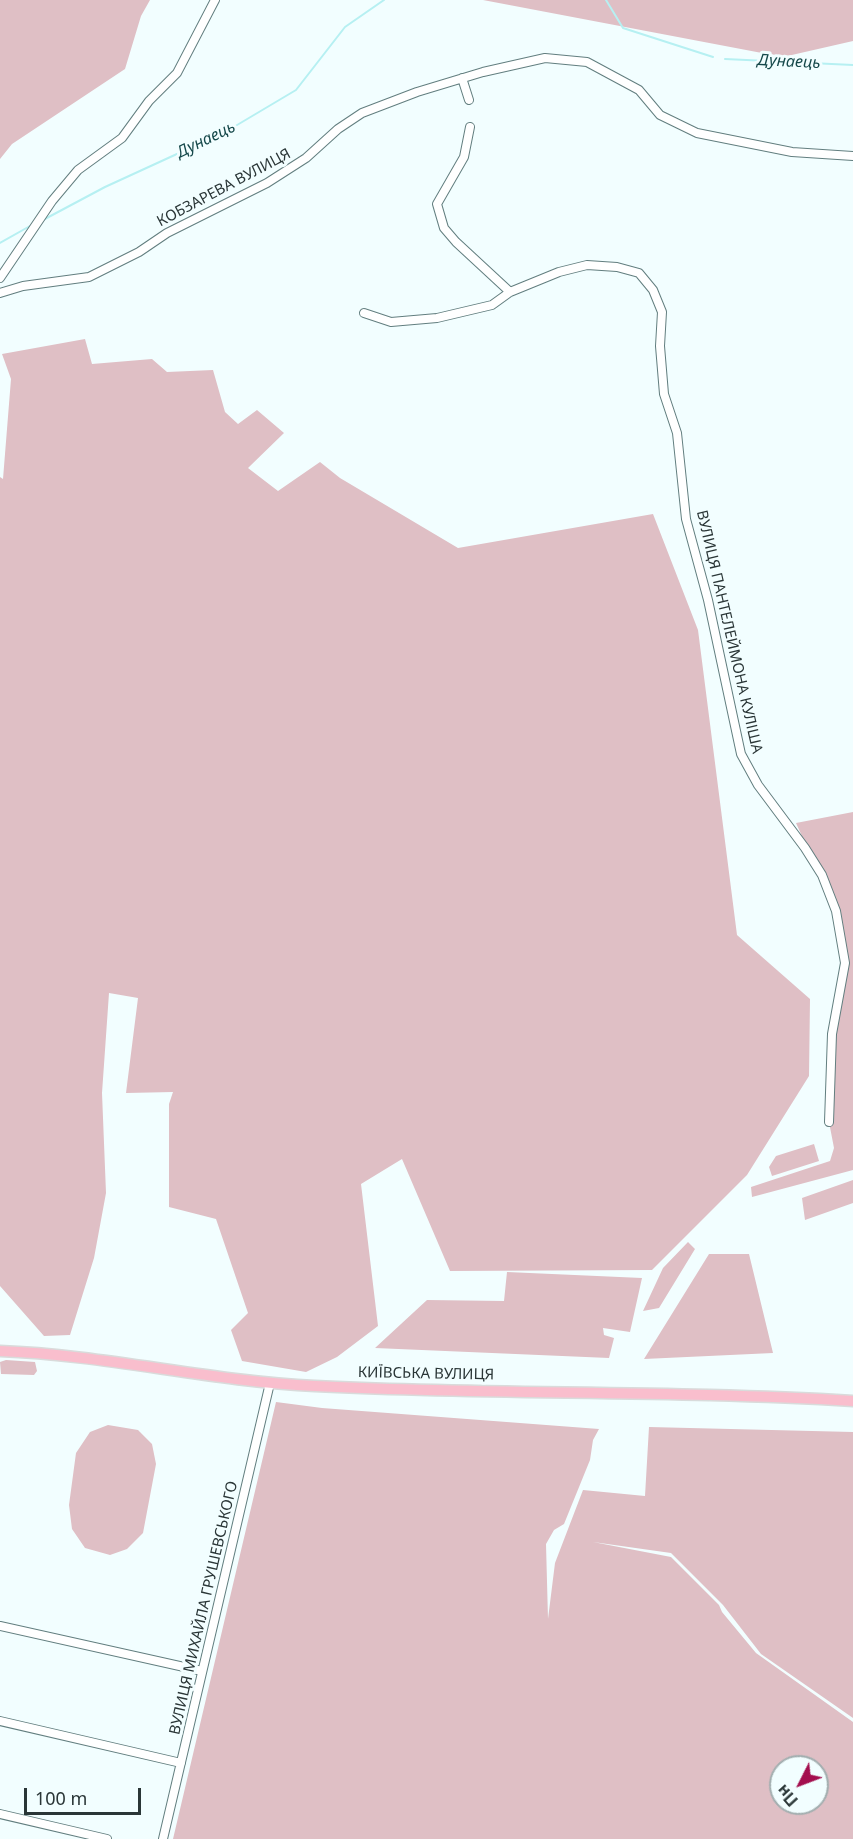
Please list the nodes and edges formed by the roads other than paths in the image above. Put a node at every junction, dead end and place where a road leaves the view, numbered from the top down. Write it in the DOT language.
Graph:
graph roads {
  1 [pos="215,0"];
  2 [pos="462,78"];
  3 [pos="469,100"];
  4 [pos="470,127"];
  5 [pos="853,156"];
  6 [pos="0,278"];
  7 [pos="510,292"];
  8 [pos="0,293"];
  9 [pos="364,313"];
  10 [pos="829,1122"];
  11 [pos="0,1351"];
  12 [pos="270,1383"];
  13 [pos="853,1401"];
  14 [pos="0,1626"];
  15 [pos="202,1671"];
  16 [pos="0,1721"];
  17 [pos="181,1763"];
  18 [pos="0,1814"];
  19 [pos="107,1839"];
  20 [pos="164,1839"];
  1 -- 6 [label="street"];
  2 -- 3 [label="street"];
  2 -- 5 [label="street, КОБЗАРЕВА ВУЛИЦЯ"];
  2 -- 8 [label="street, КОБЗАРЕВА ВУЛИЦЯ"];
  4 -- 7 [label="street"];
  7 -- 9 [label="street, ВУЛИЦЯ ПАНТЕЛЕЙМОНА КУЛІША"];
  7 -- 10 [label="street, ВУЛИЦЯ ПАНТЕЛЕЙМОНА КУЛІША"];
  11 -- 12 [label="main road, КИЇВСЬКА ВУЛИЦЯ"];
  12 -- 13 [label="main road, КИЇВСЬКА ВУЛИЦЯ"];
  12 -- 15 [label="street, ВУЛИЦЯ МИХАЙЛА ГРУШЕВСЬКОГО"];
  14 -- 15 [label="street"];
  15 -- 17 [label="street, ВУЛИЦЯ МИХАЙЛА ГРУШЕВСЬКОГО"];
  16 -- 17 [label="street"];
  17 -- 20 [label="street, ВУЛИЦЯ МИХАЙЛА ГРУШЕВСЬКОГО"];
  18 -- 19 [label="street"];
}
